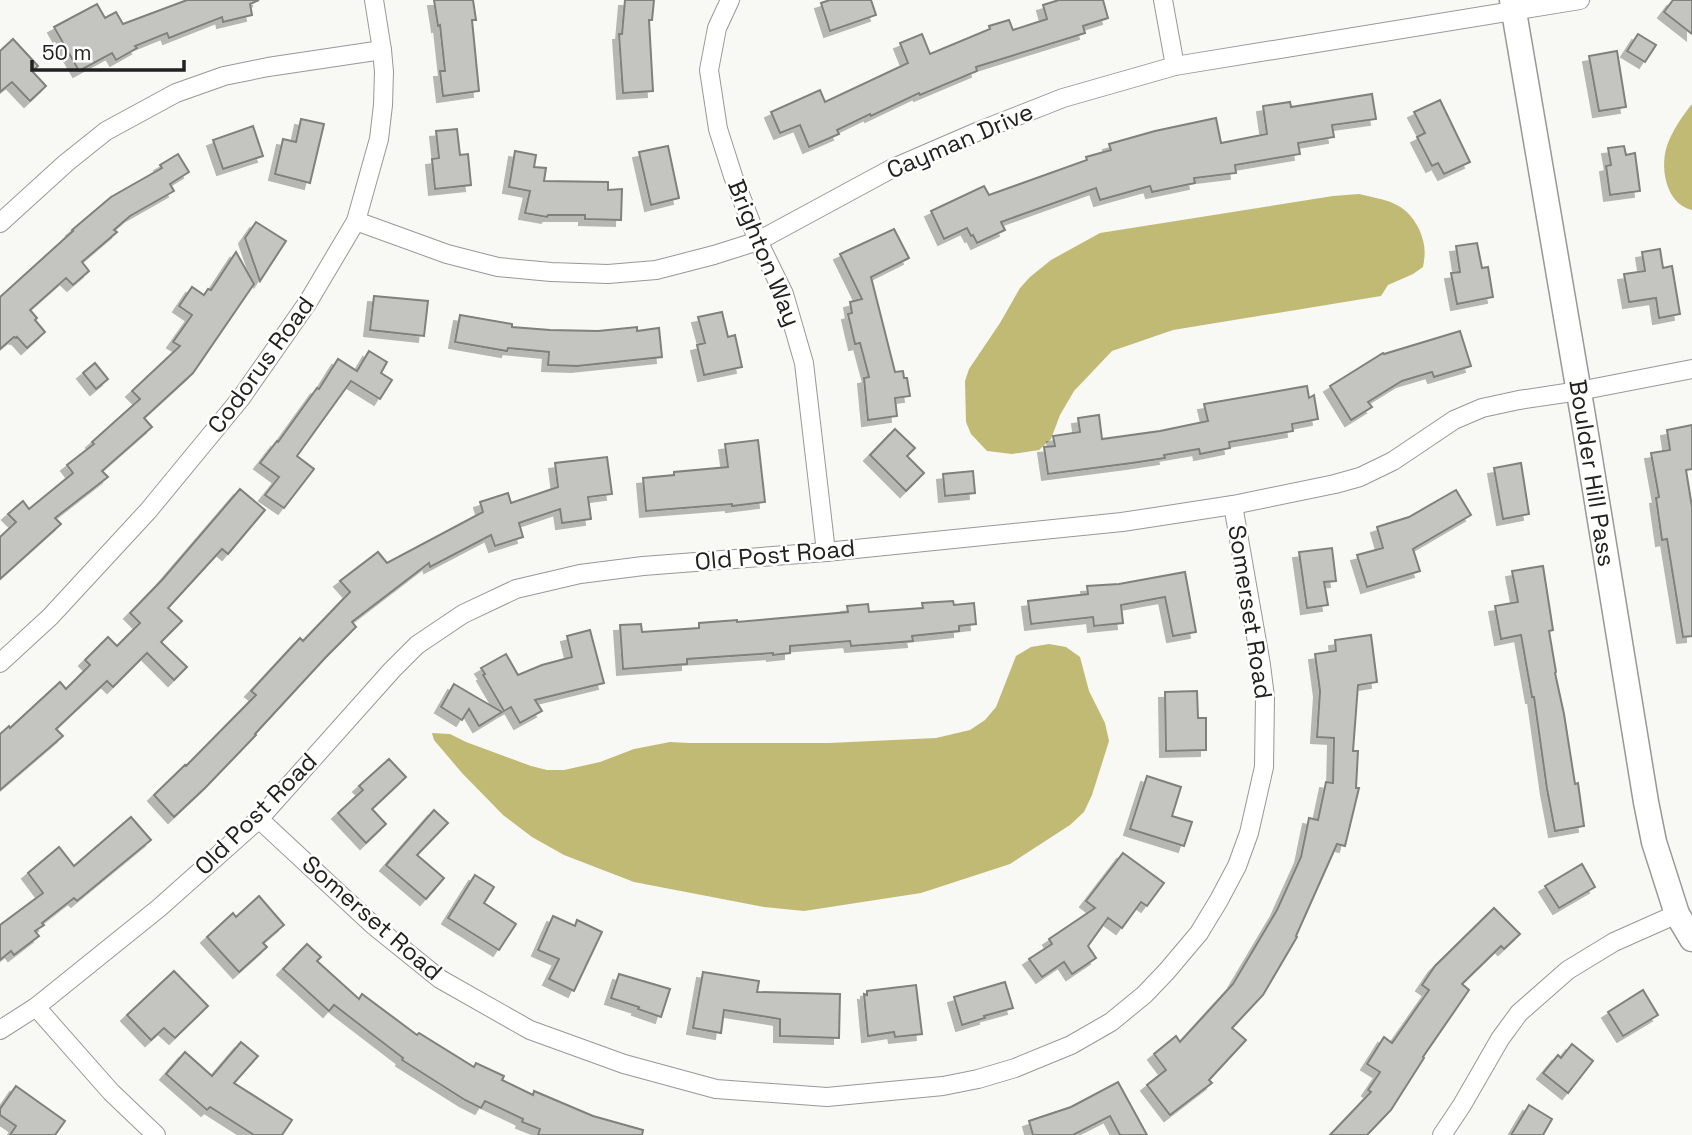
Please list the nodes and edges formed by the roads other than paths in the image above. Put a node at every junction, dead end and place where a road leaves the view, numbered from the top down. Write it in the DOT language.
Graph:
graph roads {
  1 [pos="374,0"];
  2 [pos="730,0"];
  3 [pos="1163,0"];
  4 [pos="1580,0"];
  5 [pos="1513,6"];
  6 [pos="382,50"];
  7 [pos="1175,66"];
  8 [pos="3,213"];
  9 [pos="356,221"];
  10 [pos="758,241"];
  11 [pos="1692,369"];
  12 [pos="1579,391"];
  13 [pos="1233,505"];
  14 [pos="826,552"];
  15 [pos="0,663"];
  16 [pos="259,819"];
  17 [pos="1677,914"];
  18 [pos="1692,939"];
  19 [pos="36,1007"];
  20 [pos="0,1030"];
  21 [pos="156,1135"];
  22 [pos="1442,1135"];
  1 -- 6 [label="street, Codorus Road"];
  2 -- 10 [label="street, Brighton Way"];
  3 -- 7 [label="street"];
  4 -- 5 [label="street, Cayman Drive"];
  5 -- 7 [label="street, Cayman Drive"];
  5 -- 12 [label="street, Boulder Hill Pass"];
  6 -- 8 [label="street"];
  6 -- 9 [label="street, Codorus Road"];
  7 -- 10 [label="street, Cayman Drive"];
  9 -- 10 [label="street, Cayman Drive"];
  9 -- 15 [label="street, Codorus Road"];
  10 -- 14 [label="street, Brighton Way"];
  11 -- 12 [label="street, Old Post Road"];
  12 -- 13 [label="street, Old Post Road"];
  12 -- 17 [label="street, Boulder Hill Pass"];
  13 -- 14 [label="street, Old Post Road"];
  13 -- 16 [label="street, Somerset Road"];
  14 -- 16 [label="street, Old Post Road"];
  16 -- 19 [label="street, Old Post Road"];
  17 -- 18 [label="street, Boulder Hill Pass"];
  17 -- 22 [label="street"];
  19 -- 20 [label="street, Old Post Road"];
  19 -- 21 [label="street"];
}
